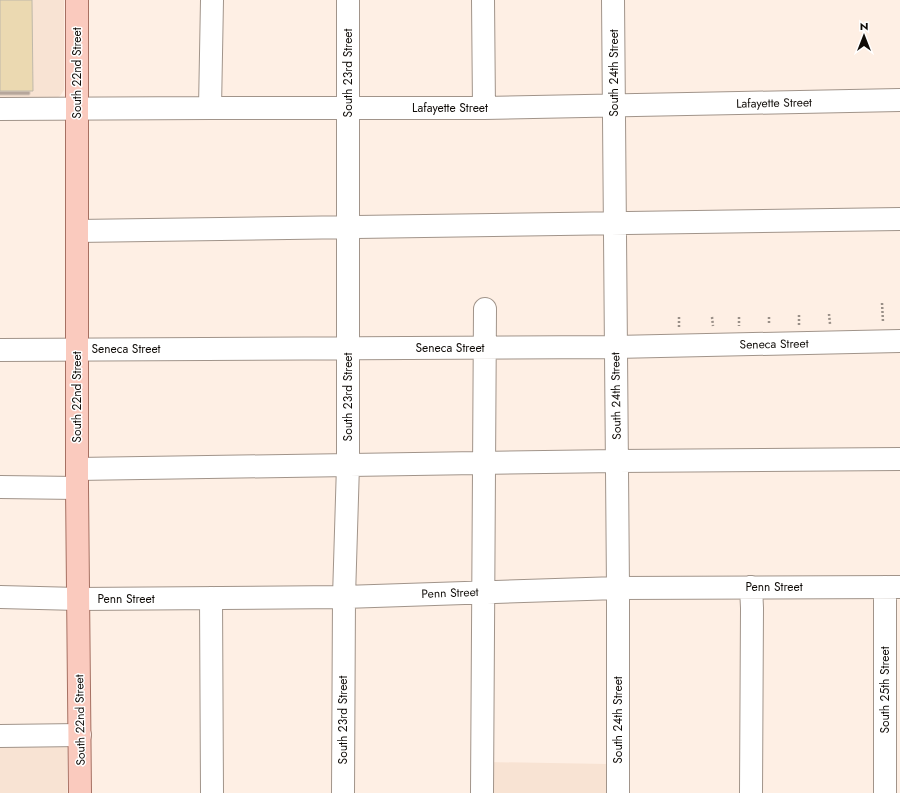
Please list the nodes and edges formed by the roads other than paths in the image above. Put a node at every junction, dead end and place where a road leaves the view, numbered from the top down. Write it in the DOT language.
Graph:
graph roads {
  1 [pos="77,0"];
  2 [pos="212,0"];
  3 [pos="348,0"];
  4 [pos="483,0"];
  5 [pos="613,0"];
  6 [pos="900,100"];
  7 [pos="614,106"];
  8 [pos="210,108"];
  9 [pos="348,108"];
  10 [pos="484,108"];
  11 [pos="0,109"];
  12 [pos="77,109"];
  13 [pos="900,219"];
  14 [pos="614,223"];
  15 [pos="348,227"];
  16 [pos="77,231"];
  17 [pos="485,309"];
  18 [pos="900,341"];
  19 [pos="615,347"];
  20 [pos="348,348"];
  21 [pos="485,348"];
  22 [pos="77,349"];
  23 [pos="0,350"];
  24 [pos="900,459"];
  25 [pos="617,461"];
  26 [pos="484,462"];
  27 [pos="348,465"];
  28 [pos="77,479"];
  29 [pos="0,488"];
  30 [pos="751,587"];
  31 [pos="892,587"];
  32 [pos="618,588"];
  33 [pos="483,592"];
  34 [pos="0,597"];
  35 [pos="344,597"];
  36 [pos="211,598"];
  37 [pos="78,599"];
  38 [pos="80,735"];
  39 [pos="0,736"];
  40 [pos="80,793"];
  41 [pos="212,793"];
  42 [pos="343,793"];
  43 [pos="482,793"];
  44 [pos="618,793"];
  45 [pos="750,793"];
  46 [pos="886,793"];
  1 -- 12 [label="main road, South 22nd Street"];
  2 -- 8 [label="street"];
  3 -- 9 [label="street, South 23rd Street"];
  4 -- 10 [label="street"];
  5 -- 7 [label="street, South 24th Street"];
  6 -- 7 [label="street, Lafayette Street"];
  7 -- 10 [label="street, Lafayette Street"];
  7 -- 14 [label="street, South 24th Street"];
  8 -- 9 [label="street, Lafayette Street"];
  8 -- 12 [label="street, Lafayette Street"];
  9 -- 10 [label="street, Lafayette Street"];
  9 -- 15 [label="street, South 23rd Street"];
  11 -- 12 [label="street, Lafayette Street"];
  12 -- 16 [label="main road, South 22nd Street"];
  13 -- 14 [label="street"];
  14 -- 15 [label="street"];
  14 -- 19 [label="street, South 24th Street"];
  15 -- 16 [label="street"];
  15 -- 20 [label="street, South 23rd Street"];
  16 -- 22 [label="main road, South 22nd Street"];
  17 -- 21 [label="street"];
  18 -- 19 [label="street, Seneca Street"];
  19 -- 21 [label="street, Seneca Street"];
  19 -- 25 [label="street, South 24th Street"];
  20 -- 21 [label="street, Seneca Street"];
  20 -- 22 [label="street, Seneca Street"];
  20 -- 27 [label="street, South 23rd Street"];
  21 -- 26 [label="street"];
  22 -- 23 [label="street, Seneca Street"];
  22 -- 28 [label="main road, South 22nd Street"];
  24 -- 25 [label="street"];
  25 -- 26 [label="street"];
  25 -- 32 [label="street, South 24th Street"];
  26 -- 27 [label="street"];
  26 -- 33 [label="street"];
  27 -- 28 [label="street"];
  27 -- 35 [label="street, South 23rd Street"];
  28 -- 29 [label="street"];
  28 -- 37 [label="main road, South 22nd Street"];
  30 -- 31 [label="street, Penn Street"];
  30 -- 32 [label="street, Penn Street"];
  30 -- 45 [label="street"];
  31 -- 46 [label="street, South 25th Street"];
  32 -- 33 [label="street, Penn Street"];
  32 -- 44 [label="street, South 24th Street"];
  33 -- 35 [label="street, Penn Street"];
  33 -- 43 [label="street"];
  34 -- 37 [label="street, Penn Street"];
  35 -- 36 [label="street, Penn Street"];
  35 -- 42 [label="street, South 23rd Street"];
  36 -- 37 [label="street, Penn Street"];
  36 -- 41 [label="street"];
  37 -- 38 [label="main road, South 22nd Street"];
  38 -- 39 [label="street"];
  38 -- 40 [label="main road, South 22nd Street"];
}
